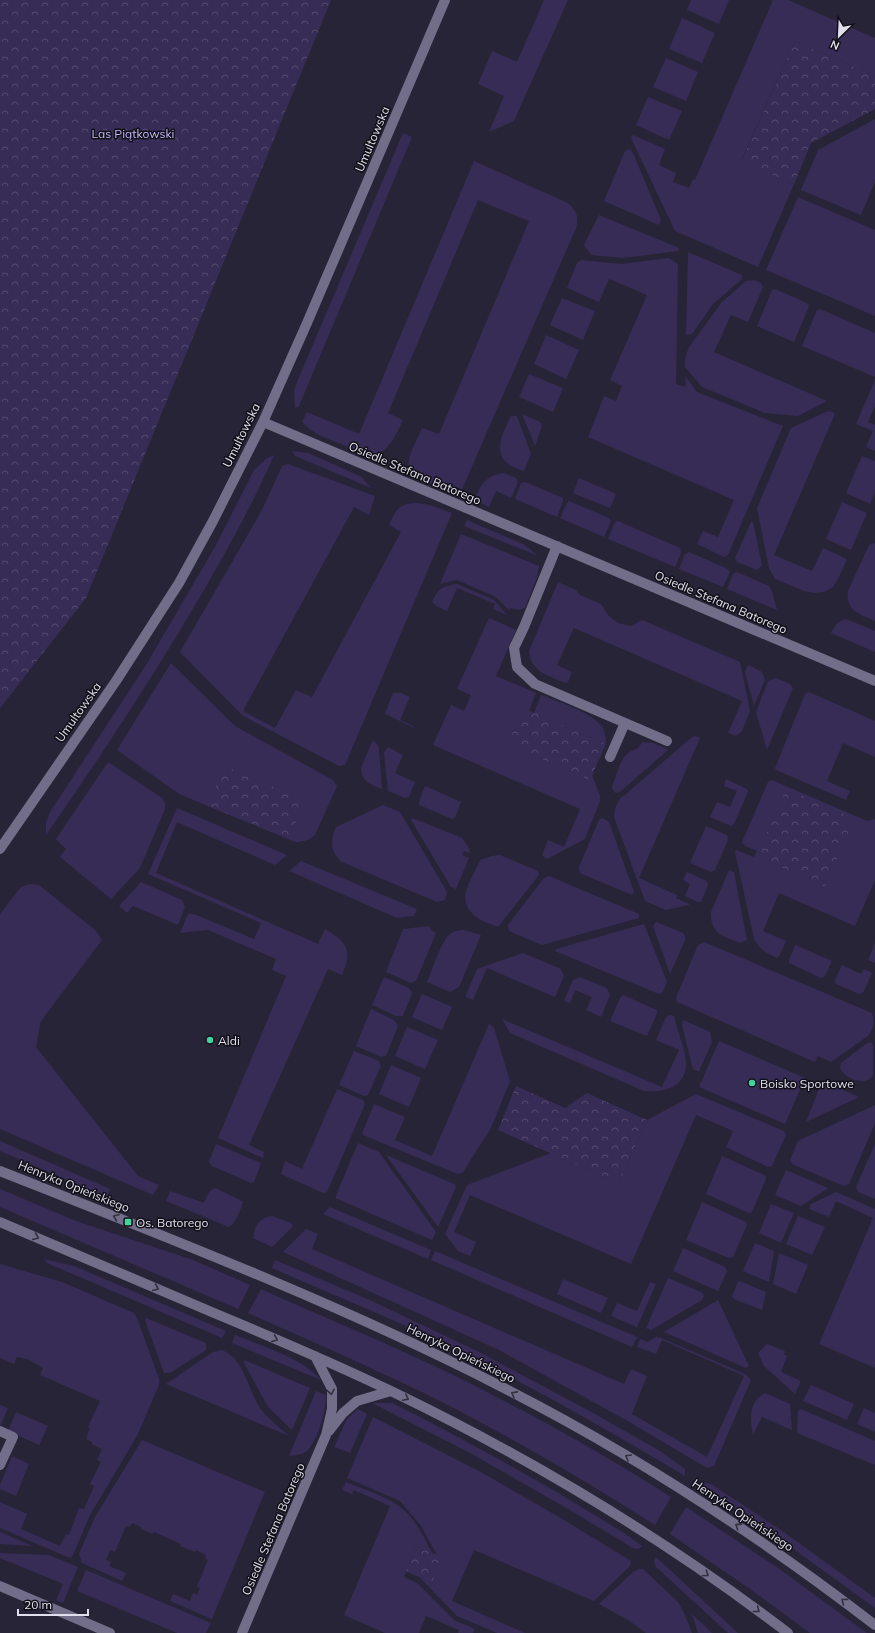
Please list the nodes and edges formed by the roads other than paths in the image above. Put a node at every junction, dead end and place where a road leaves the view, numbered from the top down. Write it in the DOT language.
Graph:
graph roads {
  1 [pos="445,0"];
  2 [pos="263,422"];
  3 [pos="557,546"];
  4 [pos="875,681"];
  5 [pos="625,723"];
  6 [pos="667,741"];
  7 [pos="610,757"];
  8 [pos="0,849"];
  9 [pos="0,1171"];
  10 [pos="0,1222"];
  11 [pos="315,1356"];
  12 [pos="390,1391"];
  13 [pos="0,1431"];
  14 [pos="326,1434"];
  15 [pos="0,1465"];
  16 [pos="0,1586"];
  17 [pos="875,1625"];
  18 [pos="110,1633"];
  19 [pos="242,1633"];
  20 [pos="788,1633"];
  1 -- 2 [label="street, Umultowska"];
  2 -- 3 [label="street, Osiedle Stefana Batorego"];
  2 -- 8 [label="street, Umultowska"];
  3 -- 4 [label="street, Osiedle Stefana Batorego"];
  3 -- 5 [label="street"];
  5 -- 6 [label="street"];
  5 -- 7 [label="street"];
  17 -- 9 [label="street, Henryka Opieńskiego, one-way"];
  10 -- 11 [label="street, one-way"];
  11 -- 12 [label="street"];
  11 -- 14 [label="street, Osiedle Stefana Batorego, one-way"];
  12 -- 14 [label="street, Osiedle Stefana Batorego"];
  12 -- 20 [label="street, one-way"];
  13 -- 15 [label="street"];
  14 -- 19 [label="street, Osiedle Stefana Batorego"];
  16 -- 18 [label="street"];
}
